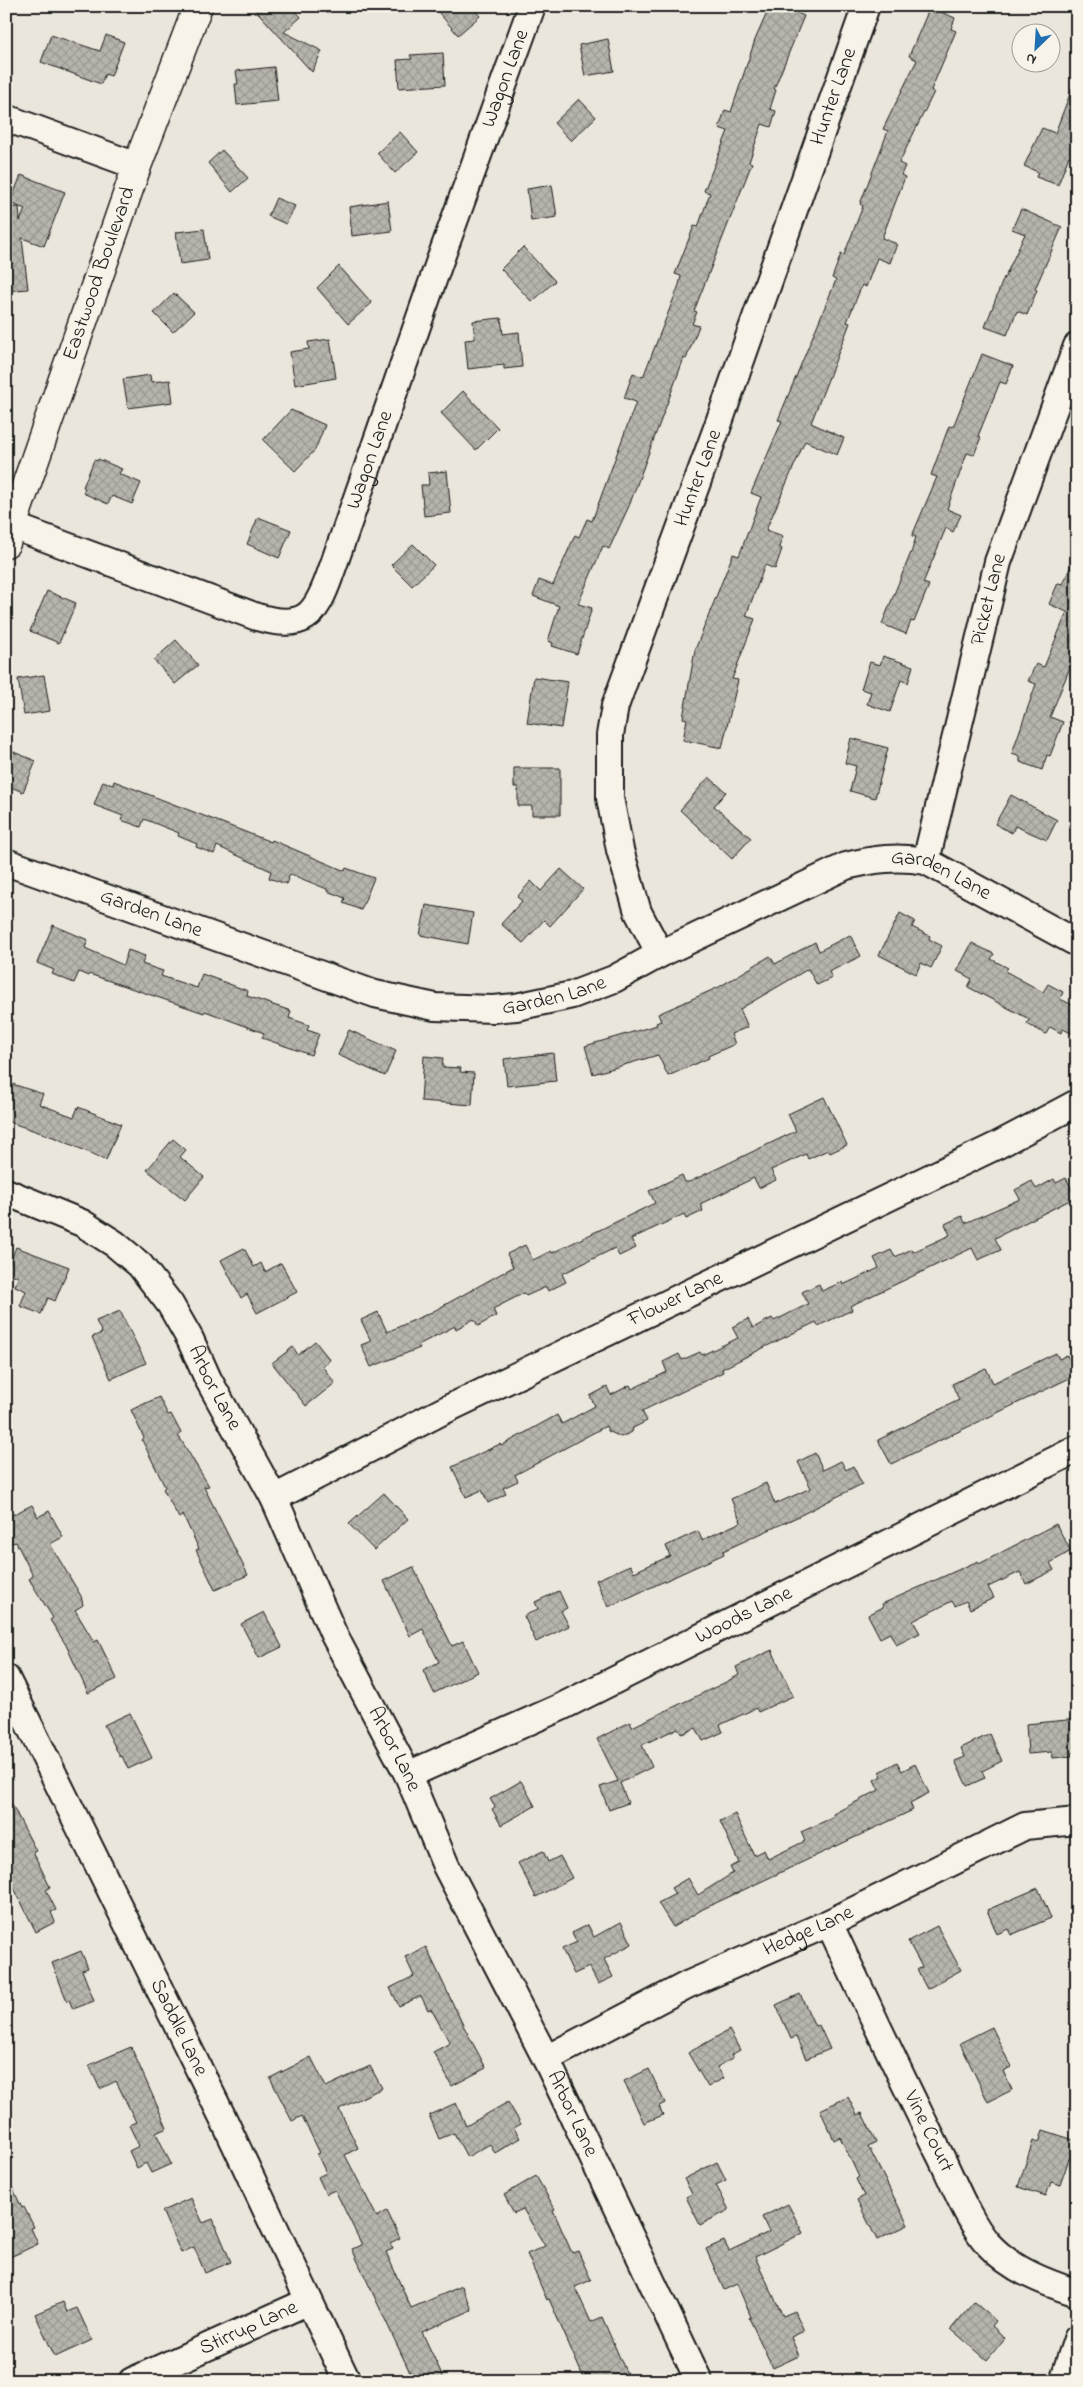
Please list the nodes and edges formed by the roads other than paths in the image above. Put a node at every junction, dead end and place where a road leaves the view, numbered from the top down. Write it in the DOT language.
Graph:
graph roads {
  1 [pos="198,6"];
  2 [pos="532,6"];
  3 [pos="866,6"];
  4 [pos="6,118"];
  5 [pos="137,166"];
  6 [pos="1077,346"];
  7 [pos="10,534"];
  8 [pos="926,860"];
  9 [pos="6,862"];
  10 [pos="1077,943"];
  11 [pos="660,954"];
  12 [pos="1077,1103"];
  13 [pos="6,1192"];
  14 [pos="1077,1449"];
  15 [pos="274,1498"];
  16 [pos="6,1678"];
  17 [pos="408,1775"];
  18 [pos="1077,1821"];
  19 [pos="829,1924"];
  20 [pos="546,2059"];
  21 [pos="1077,2293"];
  22 [pos="309,2301"];
  23 [pos="1077,2339"];
  24 [pos="132,2381"];
  25 [pos="347,2381"];
  26 [pos="699,2381"];
  27 [pos="1063,2381"];
  1 -- 5 [label="street, Eastwood Boulevard"];
  2 -- 7 [label="street, Wagon Lane"];
  3 -- 11 [label="street, Hunter Lane"];
  4 -- 5 [label="street"];
  5 -- 7 [label="street, Eastwood Boulevard"];
  6 -- 8 [label="street, Picket Lane"];
  8 -- 10 [label="street, Garden Lane"];
  8 -- 11 [label="street, Garden Lane"];
  9 -- 11 [label="street, Garden Lane"];
  12 -- 15 [label="street, Flower Lane"];
  13 -- 15 [label="street, Arbor Lane"];
  14 -- 17 [label="street, Woods Lane"];
  15 -- 17 [label="street, Arbor Lane"];
  16 -- 22 [label="street, Saddle Lane"];
  17 -- 20 [label="street, Arbor Lane"];
  18 -- 19 [label="street, Hedge Lane"];
  19 -- 20 [label="street, Hedge Lane"];
  19 -- 21 [label="street, Vine Court"];
  20 -- 26 [label="street, Arbor Lane"];
  22 -- 24 [label="street, Stirrup Lane"];
  22 -- 25 [label="street, Saddle Lane"];
  23 -- 27 [label="street"];
}
